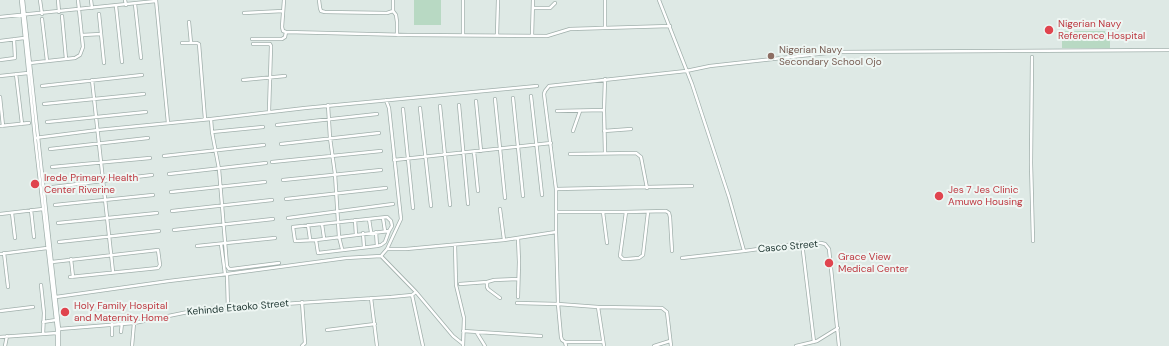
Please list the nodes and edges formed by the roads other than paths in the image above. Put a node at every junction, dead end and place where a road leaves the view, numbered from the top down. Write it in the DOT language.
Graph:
graph roads {
  1 [pos="22,0"];
  2 [pos="40,0"];
  3 [pos="58,0"];
  4 [pos="78,0"];
  5 [pos="91,0"];
  6 [pos="126,0"];
  7 [pos="284,0"];
  8 [pos="319,0"];
  9 [pos="393,0"];
  10 [pos="463,0"];
  11 [pos="498,0"];
  12 [pos="533,0"];
  13 [pos="605,0"];
  14 [pos="659,0"];
  15 [pos="156,1"];
  16 [pos="555,3"];
  17 [pos="135,4"];
  18 [pos="126,5"];
  19 [pos="116,6"];
  20 [pos="92,8"];
  21 [pos="533,8"];
  22 [pos="79,10"];
  23 [pos="393,11"];
  24 [pos="59,12"];
  25 [pos="283,12"];
  26 [pos="244,13"];
  27 [pos="42,14"];
  28 [pos="99,14"];
  29 [pos="23,15"];
  30 [pos="62,16"];
  31 [pos="0,18"];
  32 [pos="42,19"];
  33 [pos="189,22"];
  34 [pos="670,26"];
  35 [pos="605,28"];
  36 [pos="286,32"];
  37 [pos="101,34"];
  38 [pos="82,35"];
  39 [pos="397,35"];
  40 [pos="463,35"];
  41 [pos="497,35"];
  42 [pos="532,36"];
  43 [pos="25,37"];
  44 [pos="14,39"];
  45 [pos="252,39"];
  46 [pos="0,41"];
  47 [pos="191,42"];
  48 [pos="182,43"];
  49 [pos="253,44"];
  50 [pos="1169,50"];
  51 [pos="1032,57"];
  52 [pos="140,58"];
  53 [pos="66,59"];
  54 [pos="0,60"];
  55 [pos="47,61"];
  56 [pos="122,62"];
  57 [pos="30,63"];
  58 [pos="104,63"];
  59 [pos="686,71"];
  60 [pos="29,73"];
  61 [pos="16,74"];
  62 [pos="142,75"];
  63 [pos="0,76"];
  64 [pos="285,76"];
  65 [pos="269,77"];
  66 [pos="92,80"];
  67 [pos="243,80"];
  68 [pos="605,80"];
  69 [pos="42,86"];
  70 [pos="537,86"];
  71 [pos="144,94"];
  72 [pos="531,96"];
  73 [pos="0,97"];
  74 [pos="513,98"];
  75 [pos="94,99"];
  76 [pos="495,99"];
  77 [pos="386,100"];
  78 [pos="476,101"];
  79 [pos="44,104"];
  80 [pos="459,105"];
  81 [pos="328,106"];
  82 [pos="440,106"];
  83 [pos="420,108"];
  84 [pos="403,109"];
  85 [pos="604,110"];
  86 [pos="269,111"];
  87 [pos="557,111"];
  88 [pos="580,111"];
  89 [pos="146,112"];
  90 [pos="377,114"];
  91 [pos="97,118"];
  92 [pos="205,119"];
  93 [pos="211,119"];
  94 [pos="329,120"];
  95 [pos="47,122"];
  96 [pos="29,123"];
  97 [pos="168,123"];
  98 [pos="22,124"];
  99 [pos="277,125"];
  100 [pos="2,126"];
  101 [pos="263,127"];
  102 [pos="631,129"];
  103 [pos="98,130"];
  104 [pos="573,131"];
  105 [pos="604,131"];
  106 [pos="212,132"];
  107 [pos="380,133"];
  108 [pos="36,138"];
  109 [pos="148,138"];
  110 [pos="330,138"];
  111 [pos="551,143"];
  112 [pos="100,144"];
  113 [pos="281,144"];
  114 [pos="264,145"];
  115 [pos="536,145"];
  116 [pos="519,147"];
  117 [pos="501,149"];
  118 [pos="50,150"];
  119 [pos="216,151"];
  120 [pos="381,151"];
  121 [pos="481,151"];
  122 [pos="474,152"];
  123 [pos="605,153"];
  124 [pos="462,154"];
  125 [pos="570,154"];
  126 [pos="164,156"];
  127 [pos="332,156"];
  128 [pos="444,156"];
  129 [pos="150,158"];
  130 [pos="426,158"];
  131 [pos="394,160"];
  132 [pos="407,160"];
  133 [pos="101,162"];
  134 [pos="272,162"];
  135 [pos="266,164"];
  136 [pos="52,167"];
  137 [pos="219,169"];
  138 [pos="381,170"];
  139 [pos="169,174"];
  140 [pos="335,174"];
  141 [pos="152,176"];
  142 [pos="103,180"];
  143 [pos="283,180"];
  144 [pos="265,182"];
  145 [pos="53,186"];
  146 [pos="692,186"];
  147 [pos="221,187"];
  148 [pos="386,188"];
  149 [pos="647,188"];
  150 [pos="556,189"];
  151 [pos="478,191"];
  152 [pos="171,192"];
  153 [pos="337,194"];
  154 [pos="153,195"];
  155 [pos="542,195"];
  156 [pos="523,196"];
  157 [pos="505,198"];
  158 [pos="105,199"];
  159 [pos="286,199"];
  160 [pos="272,200"];
  161 [pos="393,204"];
  162 [pos="468,204"];
  163 [pos="55,205"];
  164 [pos="450,205"];
  165 [pos="221,206"];
  166 [pos="431,206"];
  167 [pos="413,208"];
  168 [pos="44,209"];
  169 [pos="31,210"];
  170 [pos="500,210"];
  171 [pos="172,211"];
  172 [pos="338,211"];
  173 [pos="12,212"];
  174 [pos="557,212"];
  175 [pos="603,212"];
  176 [pos="626,212"];
  177 [pos="648,212"];
  178 [pos="157,213"];
  179 [pos="0,214"];
  180 [pos="107,217"];
  181 [pos="288,218"];
  182 [pos="383,218"];
  183 [pos="273,219"];
  184 [pos="369,219"];
  185 [pos="355,220"];
  186 [pos="339,222"];
  187 [pos="58,223"];
  188 [pos="224,224"];
  189 [pos="322,224"];
  190 [pos="308,225"];
  191 [pos="174,230"];
  192 [pos="159,231"];
  193 [pos="385,231"];
  194 [pos="389,231"];
  195 [pos="372,232"];
  196 [pos="376,232"];
  197 [pos="556,232"];
  198 [pos="363,233"];
  199 [pos="356,234"];
  200 [pos="109,236"];
  201 [pos="34,237"];
  202 [pos="339,237"];
  203 [pos="15,238"];
  204 [pos="275,238"];
  205 [pos="324,238"];
  206 [pos="518,238"];
  207 [pos="310,239"];
  208 [pos="316,240"];
  209 [pos="504,240"];
  210 [pos="1033,241"];
  211 [pos="59,242"];
  212 [pos="226,243"];
  213 [pos="607,243"];
  214 [pos="802,243"];
  215 [pos="221,244"];
  216 [pos="455,245"];
  217 [pos="197,246"];
  218 [pos="377,246"];
  219 [pos="364,247"];
  220 [pos="49,248"];
  221 [pos="342,249"];
  222 [pos="387,249"];
  223 [pos="672,251"];
  224 [pos="744,251"];
  225 [pos="4,253"];
  226 [pos="0,254"];
  227 [pos="111,255"];
  228 [pos="381,256"];
  229 [pos="682,258"];
  230 [pos="71,259"];
  231 [pos="52,262"];
  232 [pos="279,263"];
  233 [pos="112,272"];
  234 [pos="226,274"];
  235 [pos="518,279"];
  236 [pos="487,282"];
  237 [pos="460,284"];
  238 [pos="41,285"];
  239 [pos="8,287"];
  240 [pos="416,292"];
  241 [pos="412,295"];
  242 [pos="56,297"];
  243 [pos="518,297"];
  244 [pos="371,298"];
  245 [pos="500,298"];
  246 [pos="302,302"];
  247 [pos="55,303"];
  248 [pos="517,303"];
  249 [pos="558,304"];
  250 [pos="33,307"];
  251 [pos="598,307"];
  252 [pos="228,308"];
  253 [pos="0,311"];
  254 [pos="57,320"];
  255 [pos="43,322"];
  256 [pos="134,323"];
  257 [pos="112,324"];
  258 [pos="122,324"];
  259 [pos="375,324"];
  260 [pos="838,327"];
  261 [pos="59,329"];
  262 [pos="327,330"];
  263 [pos="463,331"];
  264 [pos="121,332"];
  265 [pos="57,333"];
  266 [pos="477,333"];
  267 [pos="43,334"];
  268 [pos="112,335"];
  269 [pos="7,336"];
  270 [pos="541,336"];
  271 [pos="0,337"];
  272 [pos="670,341"];
  273 [pos="565,342"];
  274 [pos="602,342"];
  275 [pos="814,342"];
  276 [pos="463,345"];
  277 [pos="5,346"];
  278 [pos="58,346"];
  279 [pos="132,346"];
  280 [pos="302,346"];
  281 [pos="377,346"];
  282 [pos="423,346"];
  283 [pos="485,346"];
  284 [pos="566,346"];
  285 [pos="604,346"];
  286 [pos="654,346"];
  287 [pos="671,346"];
  288 [pos="796,346"];
  289 [pos="839,346"];
  1 -- 29 [label="street"];
  2 -- 27 [label="street"];
  3 -- 24 [label="street"];
  4 -- 22 [label="street"];
  5 -- 20 [label="street"];
  6 -- 18 [label="street"];
  7 -- 25 [label="street"];
  8 -- 23 [label="street"];
  9 -- 23 [label="street"];
  10 -- 40 [label="street"];
  11 -- 41 [label="street"];
  12 -- 21 [label="street"];
  13 -- 35 [label="street"];
  14 -- 34 [label="street"];
  15 -- 17 [label="street"];
  15 -- 97 [label="street"];
  16 -- 21 [label="street"];
  17 -- 18 [label="street"];
  17 -- 52 [label="street"];
  18 -- 19 [label="street"];
  19 -- 20 [label="street"];
  19 -- 56 [label="street"];
  20 -- 22 [label="street"];
  21 -- 42 [label="street"];
  22 -- 24 [label="street"];
  22 -- 38 [label="street"];
  23 -- 39 [label="street"];
  24 -- 27 [label="street"];
  25 -- 26 [label="street"];
  25 -- 36 [label="street"];
  27 -- 29 [label="street"];
  28 -- 37 [label="street"];
  29 -- 31 [label="street"];
  29 -- 43 [label="street"];
  30 -- 53 [label="street"];
  32 -- 55 [label="street"];
  33 -- 47 [label="street"];
  34 -- 35 [label="street"];
  34 -- 59 [label="street"];
  35 -- 42 [label="street"];
  36 -- 39 [label="street"];
  36 -- 45 [label="street"];
  37 -- 38 [label="street"];
  37 -- 58 [label="street"];
  38 -- 53 [label="street"];
  39 -- 40 [label="street"];
  40 -- 41 [label="street"];
  41 -- 42 [label="street"];
  43 -- 44 [label="street"];
  43 -- 57 [label="street"];
  43 -- 60 [label="street"];
  44 -- 46 [label="street"];
  44 -- 54 [label="street"];
  47 -- 48 [label="street"];
  47 -- 92 [label="street"];
  49 -- 65 [label="street"];
  50 -- 59 [label="street"];
  51 -- 210 [label="street"];
  53 -- 55 [label="street"];
  55 -- 57 [label="street"];
  57 -- 60 [label="street"];
  59 -- 68 [label="street"];
  59 -- 224 [label="street"];
  60 -- 61 [label="street"];
  60 -- 108 [label="street"];
  61 -- 63 [label="street"];
  61 -- 98 [label="street"];
  62 -- 66 [label="street"];
  64 -- 65 [label="street"];
  65 -- 67 [label="street"];
  65 -- 86 [label="street"];
  66 -- 69 [label="street"];
  66 -- 75 [label="street"];
  68 -- 85 [label="street"];
  68 -- 111 [label="street"];
  70 -- 77 [label="street"];
  71 -- 75 [label="street"];
  72 -- 115 [label="street"];
  73 -- 100 [label="street"];
  74 -- 116 [label="street"];
  75 -- 79 [label="street"];
  75 -- 91 [label="street"];
  76 -- 117 [label="street"];
  77 -- 81 [label="street"];
  77 -- 131 [label="street"];
  78 -- 121 [label="street"];
  80 -- 124 [label="street"];
  81 -- 86 [label="street"];
  81 -- 94 [label="street"];
  82 -- 128 [label="street"];
  83 -- 130 [label="street"];
  84 -- 132 [label="street"];
  85 -- 88 [label="street"];
  85 -- 105 [label="street"];
  86 -- 93 [label="street"];
  87 -- 88 [label="street"];
  88 -- 104 [label="street"];
  89 -- 91 [label="street"];
  90 -- 94 [label="street"];
  91 -- 95 [label="street"];
  91 -- 103 [label="street"];
  92 -- 93 [label="street"];
  92 -- 97 [label="street"];
  93 -- 106 [label="street"];
  94 -- 99 [label="street"];
  94 -- 110 [label="street"];
  96 -- 98 [label="street"];
  97 -- 103 [label="street"];
  98 -- 100 [label="street"];
  101 -- 106 [label="street"];
  102 -- 105 [label="street"];
  103 -- 108 [label="street"];
  103 -- 112 [label="street"];
  105 -- 123 [label="street"];
  106 -- 119 [label="street"];
  107 -- 110 [label="street"];
  108 -- 168 [label="street"];
  109 -- 112 [label="street"];
  110 -- 113 [label="street"];
  110 -- 127 [label="street"];
  111 -- 115 [label="street"];
  111 -- 150 [label="street"];
  112 -- 118 [label="street"];
  112 -- 133 [label="street"];
  114 -- 119 [label="street"];
  115 -- 116 [label="street"];
  115 -- 155 [label="street"];
  116 -- 117 [label="street"];
  116 -- 156 [label="street"];
  117 -- 121 [label="street"];
  117 -- 157 [label="street"];
  119 -- 126 [label="street"];
  119 -- 137 [label="street"];
  120 -- 127 [label="street"];
  121 -- 122 [label="street"];
  122 -- 124 [label="street"];
  122 -- 151 [label="street"];
  123 -- 125 [label="street"];
  123 -- 149 [label="street"];
  124 -- 128 [label="street"];
  124 -- 162 [label="street"];
  127 -- 134 [label="street"];
  127 -- 140 [label="street"];
  128 -- 130 [label="street"];
  128 -- 164 [label="street"];
  129 -- 133 [label="street"];
  130 -- 132 [label="street"];
  130 -- 166 [label="street"];
  131 -- 132 [label="street"];
  131 -- 222 [label="street"];
  132 -- 167 [label="street"];
  133 -- 136 [label="street"];
  133 -- 142 [label="street"];
  135 -- 137 [label="street"];
  137 -- 139 [label="street"];
  137 -- 147 [label="street"];
  138 -- 140 [label="street"];
  140 -- 143 [label="street"];
  140 -- 153 [label="street"];
  141 -- 142 [label="street"];
  142 -- 145 [label="street"];
  142 -- 158 [label="street"];
  144 -- 147 [label="street"];
  146 -- 149 [label="street"];
  147 -- 152 [label="street"];
  147 -- 165 [label="street"];
  148 -- 153 [label="street"];
  149 -- 150 [label="street"];
  150 -- 174 [label="street"];
  153 -- 159 [label="street"];
  153 -- 172 [label="street"];
  154 -- 158 [label="street"];
  158 -- 163 [label="street"];
  158 -- 180 [label="street"];
  160 -- 165 [label="street"];
  161 -- 172 [label="street"];
  165 -- 171 [label="street"];
  165 -- 188 [label="street"];
  168 -- 169 [label="street"];
  168 -- 220 [label="street"];
  169 -- 173 [label="street"];
  169 -- 201 [label="street"];
  170 -- 209 [label="street"];
  172 -- 181 [label="street"];
  172 -- 186 [label="street"];
  173 -- 179 [label="street"];
  173 -- 203 [label="street"];
  174 -- 175 [label="street"];
  174 -- 197 [label="street"];
  175 -- 176 [label="street"];
  175 -- 213 [label="street"];
  176 -- 177 [label="street"];
  176 -- 177 [label="street"];
  177 -- 223 [label="street"];
  178 -- 180 [label="street"];
  180 -- 187 [label="street"];
  180 -- 200 [label="street"];
  182 -- 184 [label="street"];
  182 -- 193 [label="street"];
  182 -- 194 [label="street"];
  183 -- 188 [label="street"];
  184 -- 185 [label="street"];
  184 -- 195 [label="street"];
  185 -- 186 [label="street"];
  185 -- 199 [label="street"];
  186 -- 189 [label="street"];
  186 -- 202 [label="street"];
  188 -- 191 [label="street"];
  188 -- 212 [label="street"];
  189 -- 190 [label="street"];
  189 -- 205 [label="street"];
  190 -- 207 [label="street"];
  190 -- 207 [label="street"];
  192 -- 200 [label="street"];
  193 -- 194 [label="street"];
  193 -- 196 [label="street"];
  194 -- 218 [label="street"];
  195 -- 196 [label="street"];
  195 -- 198 [label="street"];
  196 -- 218 [label="street"];
  197 -- 206 [label="street"];
  197 -- 249 [label="street"];
  198 -- 199 [label="street"];
  198 -- 219 [label="street"];
  199 -- 202 [label="street"];
  200 -- 211 [label="street"];
  200 -- 227 [label="street"];
  202 -- 205 [label="street"];
  202 -- 221 [label="street"];
  204 -- 212 [label="street"];
  205 -- 208 [label="street"];
  206 -- 209 [label="street"];
  206 -- 235 [label="street"];
  207 -- 208 [label="street"];
  208 -- 221 [label="street"];
  209 -- 216 [label="street"];
  212 -- 215 [label="street"];
  212 -- 232 [label="street"];
  214 -- 224 [label="street, Casco Street"];
  214 -- 260 [label="street, Casco Street"];
  214 -- 275 [label="street"];
  215 -- 217 [label="street"];
  215 -- 234 [label="street"];
  216 -- 222 [label="street"];
  216 -- 263 [label="street"];
  218 -- 219 [label="street"];
  219 -- 221 [label="street"];
  220 -- 225 [label="street"];
  220 -- 231 [label="street"];
  220 -- 247 [label="street"];
  222 -- 228 [label="street"];
  224 -- 229 [label="street, Casco Street"];
  225 -- 226 [label="street"];
  225 -- 239 [label="street"];
  227 -- 230 [label="street"];
  227 -- 233 [label="street"];
  227 -- 233 [label="street"];
  228 -- 234 [label="street"];
  228 -- 240 [label="street"];
  230 -- 231 [label="street"];
  230 -- 233 [label="street"];
  231 -- 242 [label="street"];
  234 -- 242 [label="street"];
  234 -- 252 [label="street"];
  235 -- 236 [label="street"];
  235 -- 243 [label="street"];
  236 -- 237 [label="street"];
  236 -- 245 [label="street"];
  238 -- 255 [label="street"];
  240 -- 241 [label="street"];
  240 -- 276 [label="street"];
  241 -- 244 [label="street, Kehinde Etaoko Street"];
  241 -- 282 [label="street"];
  242 -- 247 [label="street"];
  244 -- 246 [label="street, Kehinde Etaoko Street"];
  244 -- 259 [label="street"];
  246 -- 252 [label="street, Kehinde Etaoko Street"];
  246 -- 280 [label="street"];
  247 -- 254 [label="street"];
  248 -- 249 [label="street"];
  249 -- 251 [label="street"];
  249 -- 273 [label="street"];
  250 -- 253 [label="street"];
  251 -- 272 [label="street"];
  251 -- 274 [label="street"];
  252 -- 256 [label="street, Kehinde Etaoko Street"];
  254 -- 255 [label="street"];
  254 -- 261 [label="street"];
  254 -- 265 [label="street"];
  255 -- 267 [label="street"];
  256 -- 258 [label="street, Kehinde Etaoko Street"];
  256 -- 279 [label="street"];
  257 -- 258 [label="street, Kehinde Etaoko Street"];
  257 -- 261 [label="street, Kehinde Etaoko Street"];
  257 -- 268 [label="street"];
  258 -- 264 [label="street"];
  259 -- 262 [label="street"];
  259 -- 281 [label="street"];
  260 -- 275 [label="street"];
  260 -- 289 [label="street, Casco Street"];
  261 -- 278 [label="street"];
  263 -- 266 [label="street"];
  263 -- 276 [label="street"];
  265 -- 267 [label="street"];
  265 -- 278 [label="street"];
  266 -- 270 [label="street"];
  266 -- 283 [label="street"];
  267 -- 269 [label="street"];
  269 -- 271 [label="street"];
  269 -- 277 [label="street"];
  272 -- 286 [label="street"];
  272 -- 287 [label="street"];
  273 -- 274 [label="street"];
  273 -- 284 [label="street"];
  274 -- 285 [label="street"];
  275 -- 288 [label="street"];
}
